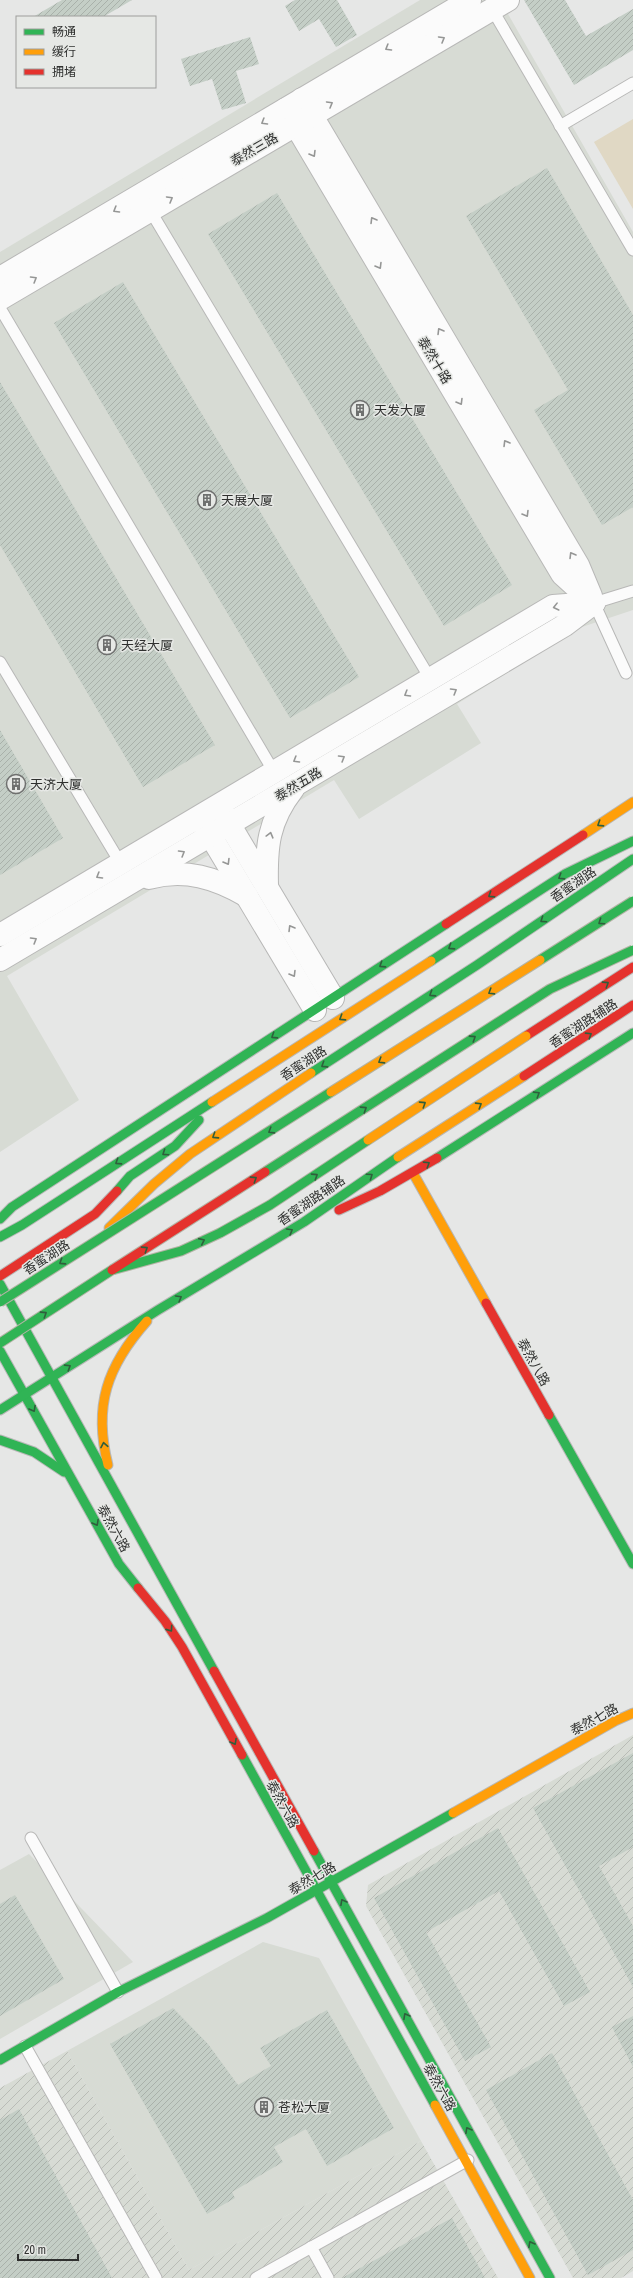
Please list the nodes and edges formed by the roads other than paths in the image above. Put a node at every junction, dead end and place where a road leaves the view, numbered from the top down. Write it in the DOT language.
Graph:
graph roads {
  1 [pos="470,0"];
  2 [pos="495,3"];
  3 [pos="633,83"];
  4 [pos="299,112"];
  5 [pos="560,126"];
  6 [pos="150,210"];
  7 [pos="633,250"];
  8 [pos="0,278"];
  9 [pos="0,299"];
  10 [pos="0,308"];
  11 [pos="633,591"];
  12 [pos="594,603"];
  13 [pos="0,662"];
  14 [pos="626,673"];
  15 [pos="431,680"];
  16 [pos="274,772"];
  17 [pos="296,785"];
  18 [pos="633,802"];
  19 [pos="218,806"];
  20 [pos="200,817"];
  21 [pos="230,824"];
  22 [pos="211,835"];
  23 [pos="633,841"];
  24 [pos="633,859"];
  25 [pos="121,864"];
  26 [pos="130,883"];
  27 [pos="267,887"];
  28 [pos="247,896"];
  29 [pos="633,901"];
  30 [pos="0,936"];
  31 [pos="633,950"];
  32 [pos="0,960"];
  33 [pos="633,966"];
  34 [pos="333,998"];
  35 [pos="633,1006"];
  36 [pos="315,1010"];
  37 [pos="633,1033"];
  38 [pos="222,1096"];
  39 [pos="413,1173"];
  40 [pos="0,1219"];
  41 [pos="304,1222"];
  42 [pos="0,1237"];
  43 [pos="95,1241"];
  44 [pos="112,1270"];
  45 [pos="0,1276"];
  46 [pos="0,1284"];
  47 [pos="0,1302"];
  48 [pos="158,1310"];
  49 [pos="0,1343"];
  50 [pos="0,1351"];
  51 [pos="52,1377"];
  52 [pos="24,1394"];
  53 [pos="0,1410"];
  54 [pos="0,1440"];
  55 [pos="70,1477"];
  56 [pos="119,1496"];
  57 [pos="633,1564"];
  58 [pos="633,1713"];
  59 [pos="31,1838"];
  60 [pos="332,1882"];
  61 [pos="316,1890"];
  62 [pos="118,1992"];
  63 [pos="24,2046"];
  64 [pos="0,2060"];
  65 [pos="481,2153"];
  66 [pos="466,2161"];
  67 [pos="311,2247"];
  68 [pos="156,2278"];
  69 [pos="256,2278"];
  70 [pos="328,2278"];
  71 [pos="530,2278"];
  72 [pos="550,2278"];
  1 -- 4 [label="street, 泰然三路, one-way"];
  4 -- 2 [label="street, 泰然三路, one-way"];
  2 -- 5 [label="lane"];
  3 -- 5 [label="lane"];
  6 -- 4 [label="street, 泰然三路, one-way"];
  4 -- 8 [label="street, 泰然三路, one-way"];
  4 -- 12 [label="street, 泰然十路"];
  5 -- 7 [label="lane"];
  9 -- 6 [label="street, 泰然三路, one-way"];
  6 -- 15 [label="lane"];
  10 -- 16 [label="lane"];
  11 -- 12 [label="lane, 泰然五路"];
  12 -- 14 [label="lane, 泰然十路"];
  12 -- 15 [label="street, 泰然五路, one-way"];
  17 -- 12 [label="street, 泰然五路, one-way"];
  13 -- 25 [label="lane"];
  15 -- 16 [label="street, 泰然五路, one-way"];
  16 -- 19 [label="street, 泰然五路"];
  17 -- 21 [label="street, 泰然五路"];
  27 -- 17 [label="street, one-way"];
  18 -- 34 [label="main road, one-way"];
  19 -- 20 [label="street, 泰然五路"];
  19 -- 21 [label="street"];
  20 -- 22 [label="street"];
  20 -- 25 [label="street, 泰然五路"];
  21 -- 22 [label="street, 泰然五路"];
  21 -- 27 [label="street"];
  26 -- 22 [label="street, 泰然五路, one-way"];
  22 -- 28 [label="street, one-way"];
  23 -- 38 [label="main road, one-way"];
  24 -- 43 [label="main road, 香蜜湖路, one-way, bridge"];
  25 -- 30 [label="street, 泰然五路, one-way"];
  26 -- 28 [label="street"];
  32 -- 26 [label="street, 泰然五路, one-way"];
  34 -- 27 [label="street, one-way"];
  28 -- 36 [label="street, one-way"];
  29 -- 43 [label="main road, one-way, bridge"];
  44 -- 31 [label="main road, one-way, bridge"];
  44 -- 33 [label="main road, one-way, bridge"];
  34 -- 36 [label="main road"];
  41 -- 35 [label="main road, 香蜜湖路辅路, one-way"];
  36 -- 40 [label="main road, one-way"];
  39 -- 37 [label="main road, one-way"];
  38 -- 42 [label="main road, one-way"];
  38 -- 45 [label="main road, one-way"];
  39 -- 41 [label="main road"];
  39 -- 57 [label="main road, 泰然八路"];
  48 -- 41 [label="main road, 香蜜湖路辅路, one-way"];
  43 -- 47 [label="main road, 香蜜湖路, one-way, bridge"];
  49 -- 44 [label="main road, one-way, bridge"];
  46 -- 51 [label="main road, 泰然六路"];
  51 -- 48 [label="main road, 香蜜湖路辅路, one-way"];
  56 -- 48 [label="main road, 泰然六路, one-way"];
  50 -- 52 [label="main road, 泰然六路"];
  51 -- 52 [label="main road, 香蜜湖路辅路"];
  51 -- 56 [label="main road, 泰然六路"];
  52 -- 53 [label="main road, 香蜜湖路辅路"];
  52 -- 55 [label="main road, 泰然六路, one-way"];
  54 -- 55 [label="main road"];
  55 -- 61 [label="main road, 泰然六路, one-way"];
  56 -- 60 [label="main road, 泰然六路"];
  58 -- 60 [label="main road, 泰然七路"];
  59 -- 62 [label="lane"];
  60 -- 61 [label="main road, 泰然七路"];
  65 -- 60 [label="main road, 泰然六路, one-way"];
  61 -- 62 [label="main road, 泰然七路"];
  61 -- 66 [label="main road, 泰然六路"];
  62 -- 63 [label="main road, 泰然七路"];
  63 -- 64 [label="main road, 泰然七路"];
  63 -- 68 [label="lane"];
  65 -- 66 [label="lane"];
  72 -- 65 [label="main road, 泰然六路, one-way"];
  66 -- 67 [label="lane"];
  66 -- 71 [label="main road, 泰然六路"];
  67 -- 69 [label="lane"];
  67 -- 70 [label="lane"];
}
